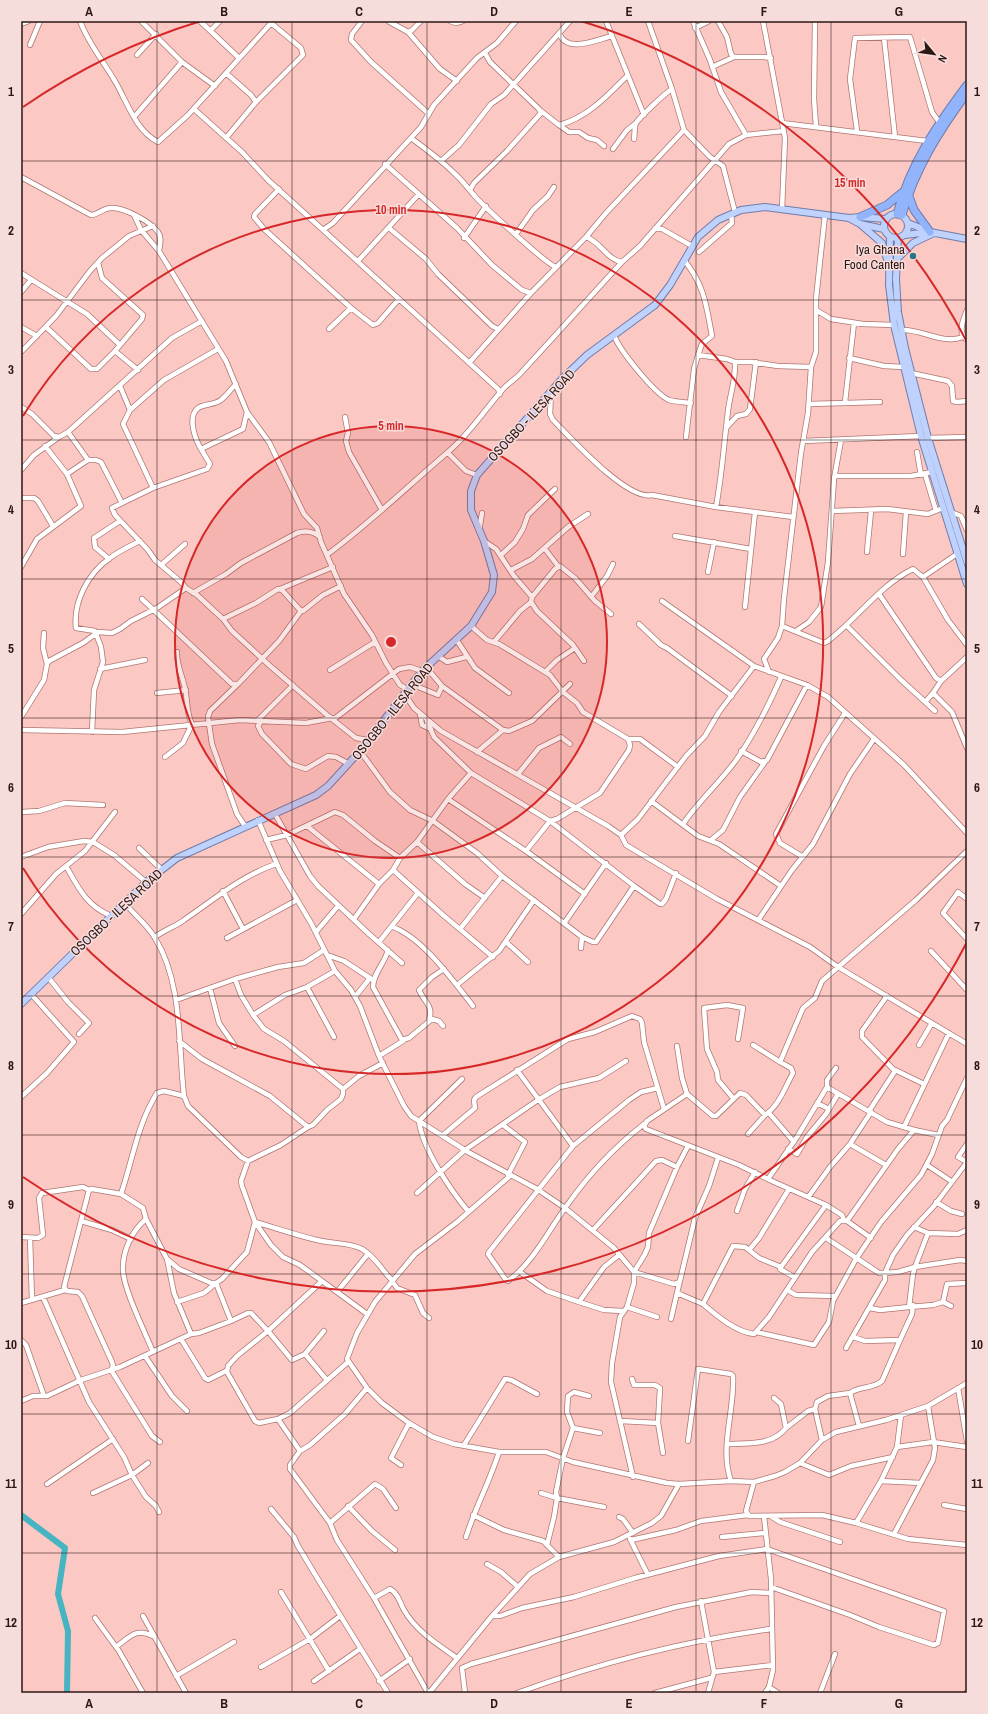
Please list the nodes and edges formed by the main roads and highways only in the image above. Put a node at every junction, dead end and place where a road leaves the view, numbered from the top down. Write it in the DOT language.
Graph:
graph roads {
  1 [pos="967,85"];
  2 [pos="967,93"];
  3 [pos="906,193"];
  4 [pos="899,214"];
  5 [pos="886,219"];
  6 [pos="860,220"];
  7 [pos="908,223"];
  8 [pos="884,229"];
  9 [pos="933,232"];
  10 [pos="905,235"];
  11 [pos="890,237"];
  12 [pos="898,238"];
  13 [pos="967,238"];
  14 [pos="897,259"];
  15 [pos="888,263"];
  16 [pos="967,562"];
  17 [pos="967,584"];
  18 [pos="21,1004"];
  1 -- 3 [label="highway"];
  2 -- 3 [label="highway"];
  3 -- 4 [label="highway"];
  3 -- 6 [label="highway"];
  3 -- 9 [label="highway"];
  4 -- 5 [label="main road"];
  4 -- 7 [label="main road"];
  5 -- 6 [label="main road, OSOGBO - ILESA ROAD"];
  5 -- 8 [label="main road"];
  6 -- 8 [label="main road, OSOGBO - ILESA ROAD"];
  6 -- 15 [label="main road"];
  6 -- 18 [label="main road, OSOGBO - ILESA ROAD"];
  7 -- 9 [label="main road"];
  7 -- 10 [label="main road"];
  8 -- 11 [label="main road"];
  9 -- 10 [label="main road"];
  9 -- 13 [label="main road"];
  9 -- 14 [label="main road"];
  10 -- 12 [label="main road"];
  11 -- 12 [label="main road"];
  11 -- 15 [label="main road"];
  12 -- 14 [label="main road"];
  14 -- 16 [label="main road"];
  15 -- 17 [label="main road"];
}
